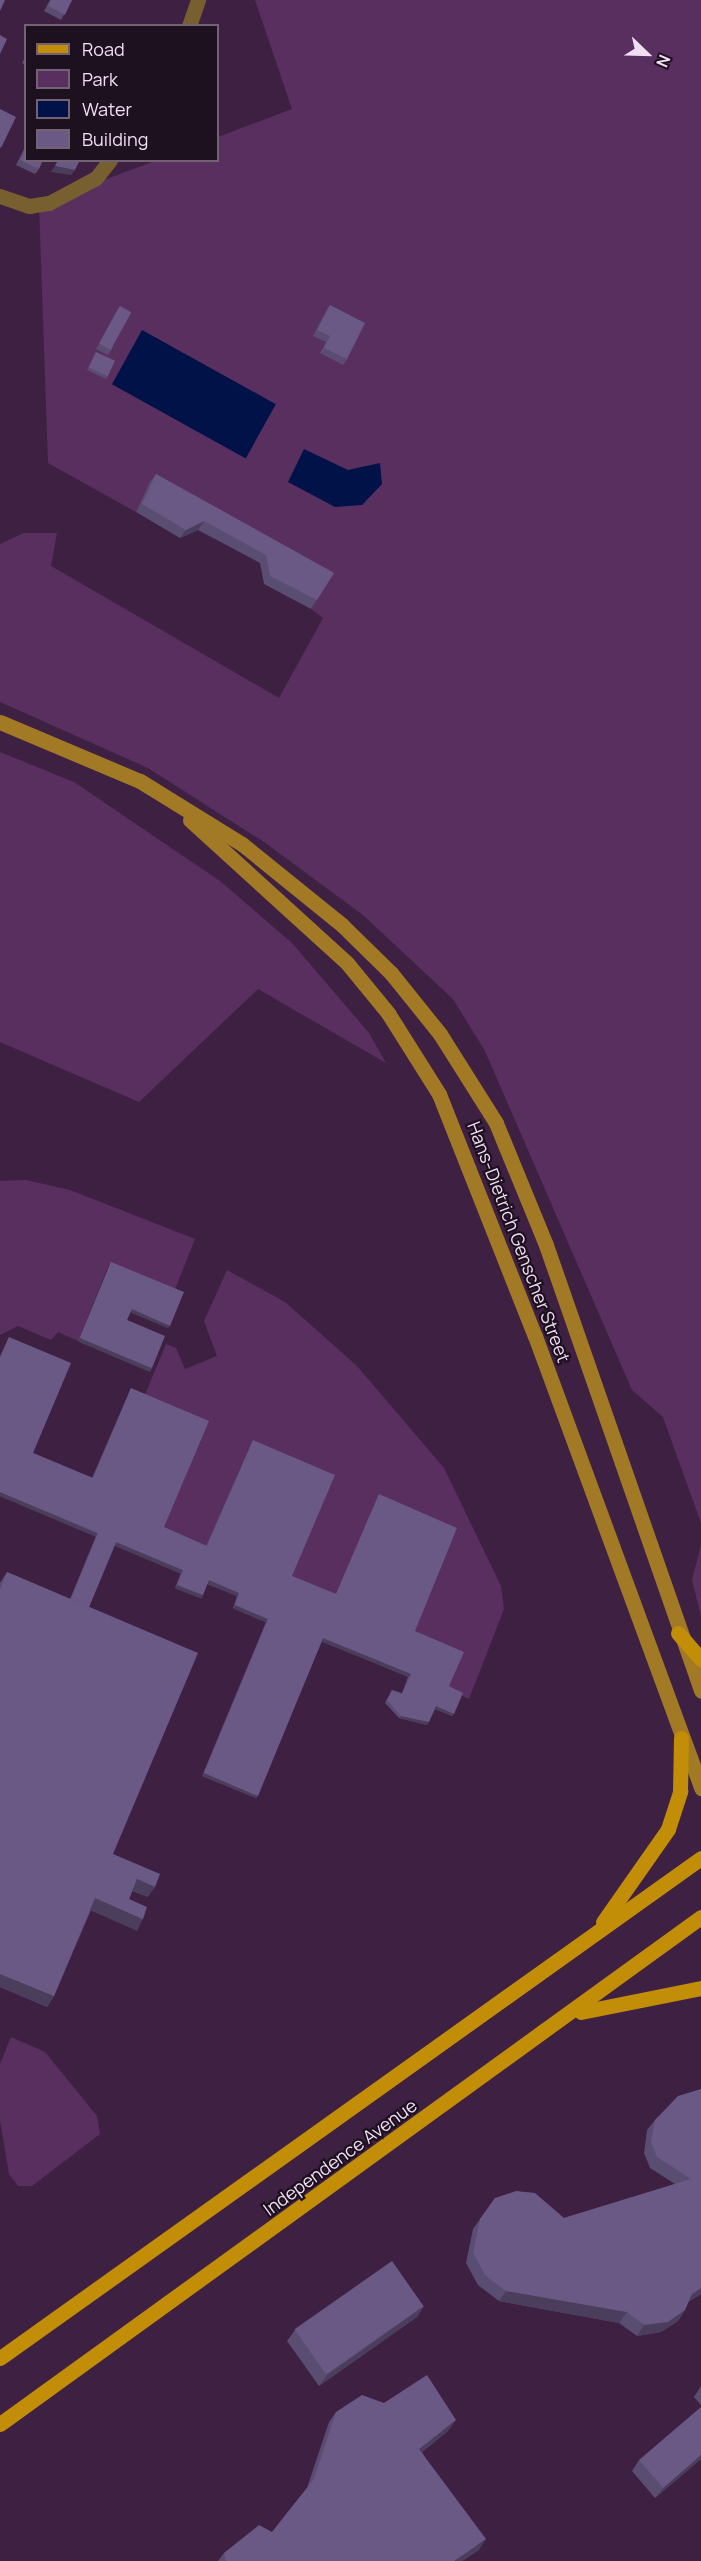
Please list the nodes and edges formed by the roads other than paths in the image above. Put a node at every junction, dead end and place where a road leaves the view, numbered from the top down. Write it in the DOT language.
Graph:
graph roads {
  1 [pos="198,0"];
  2 [pos="190,24"];
  3 [pos="108,162"];
  4 [pos="0,196"];
  5 [pos="0,722"];
  6 [pos="164,795"];
  7 [pos="678,1633"];
  8 [pos="701,1659"];
  9 [pos="701,1691"];
  10 [pos="681,1738"];
  11 [pos="701,1788"];
  12 [pos="701,1858"];
  13 [pos="701,1917"];
  14 [pos="594,1934"];
  15 [pos="701,1988"];
  16 [pos="572,2014"];
  17 [pos="0,2358"];
  18 [pos="0,2424"];
  1 -- 2 [label="street"];
  3 -- 4 [label="street"];
  5 -- 6 [label="street, Hans-Dietrich Genscher Street"];
  6 -- 7 [label="street, Hans-Dietrich Genscher Street"];
  6 -- 10 [label="street, Hans-Dietrich Genscher Street"];
  7 -- 8 [label="main road"];
  7 -- 9 [label="street, Hans-Dietrich Genscher Street"];
  10 -- 11 [label="street, Hans-Dietrich Genscher Street"];
  10 -- 14 [label="main road"];
  12 -- 14 [label="main road, Independence Avenue"];
  13 -- 16 [label="main road, Independence Avenue"];
  14 -- 17 [label="main road, Independence Avenue"];
  15 -- 16 [label="main road"];
  16 -- 18 [label="main road, Independence Avenue"];
}
